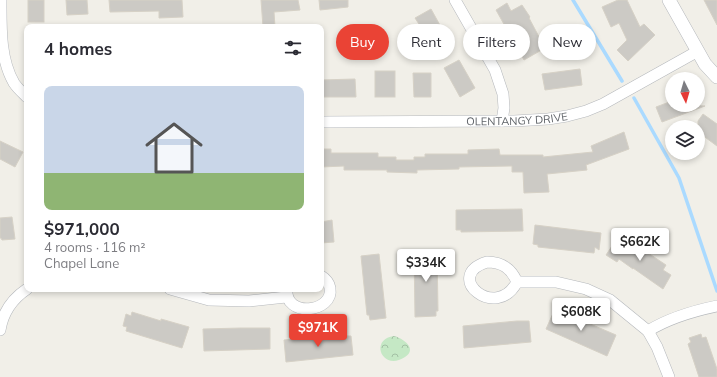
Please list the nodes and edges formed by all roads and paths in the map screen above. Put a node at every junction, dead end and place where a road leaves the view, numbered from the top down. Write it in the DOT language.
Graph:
graph roads {
  1 [pos="1,0"];
  2 [pos="455,0"];
  3 [pos="669,0"];
  4 [pos="698,51"];
  5 [pos="717,77"];
  6 [pos="24,95"];
  7 [pos="502,121"];
  8 [pos="324,122"];
  9 [pos="324,278"];
  10 [pos="517,282"];
  11 [pos="24,291"];
  12 [pos="181,292"];
  13 [pos="286,293"];
  14 [pos="717,306"];
  15 [pos="0,330"];
  16 [pos="648,331"];
  17 [pos="669,377"];
  1 -- 6 [label="street"];
  2 -- 7 [label="street"];
  3 -- 4 [label="street"];
  4 -- 5 [label="street"];
  4 -- 7 [label="street, OLENTANGY DRIVE"];
  7 -- 8 [label="street, OLENTANGY DRIVE"];
  9 -- 13 [label="street"];
  10 -- 16 [label="street"];
  11 -- 15 [label="street"];
  12 -- 13 [label="street"];
  14 -- 16 [label="street"];
  16 -- 17 [label="street"];
}
